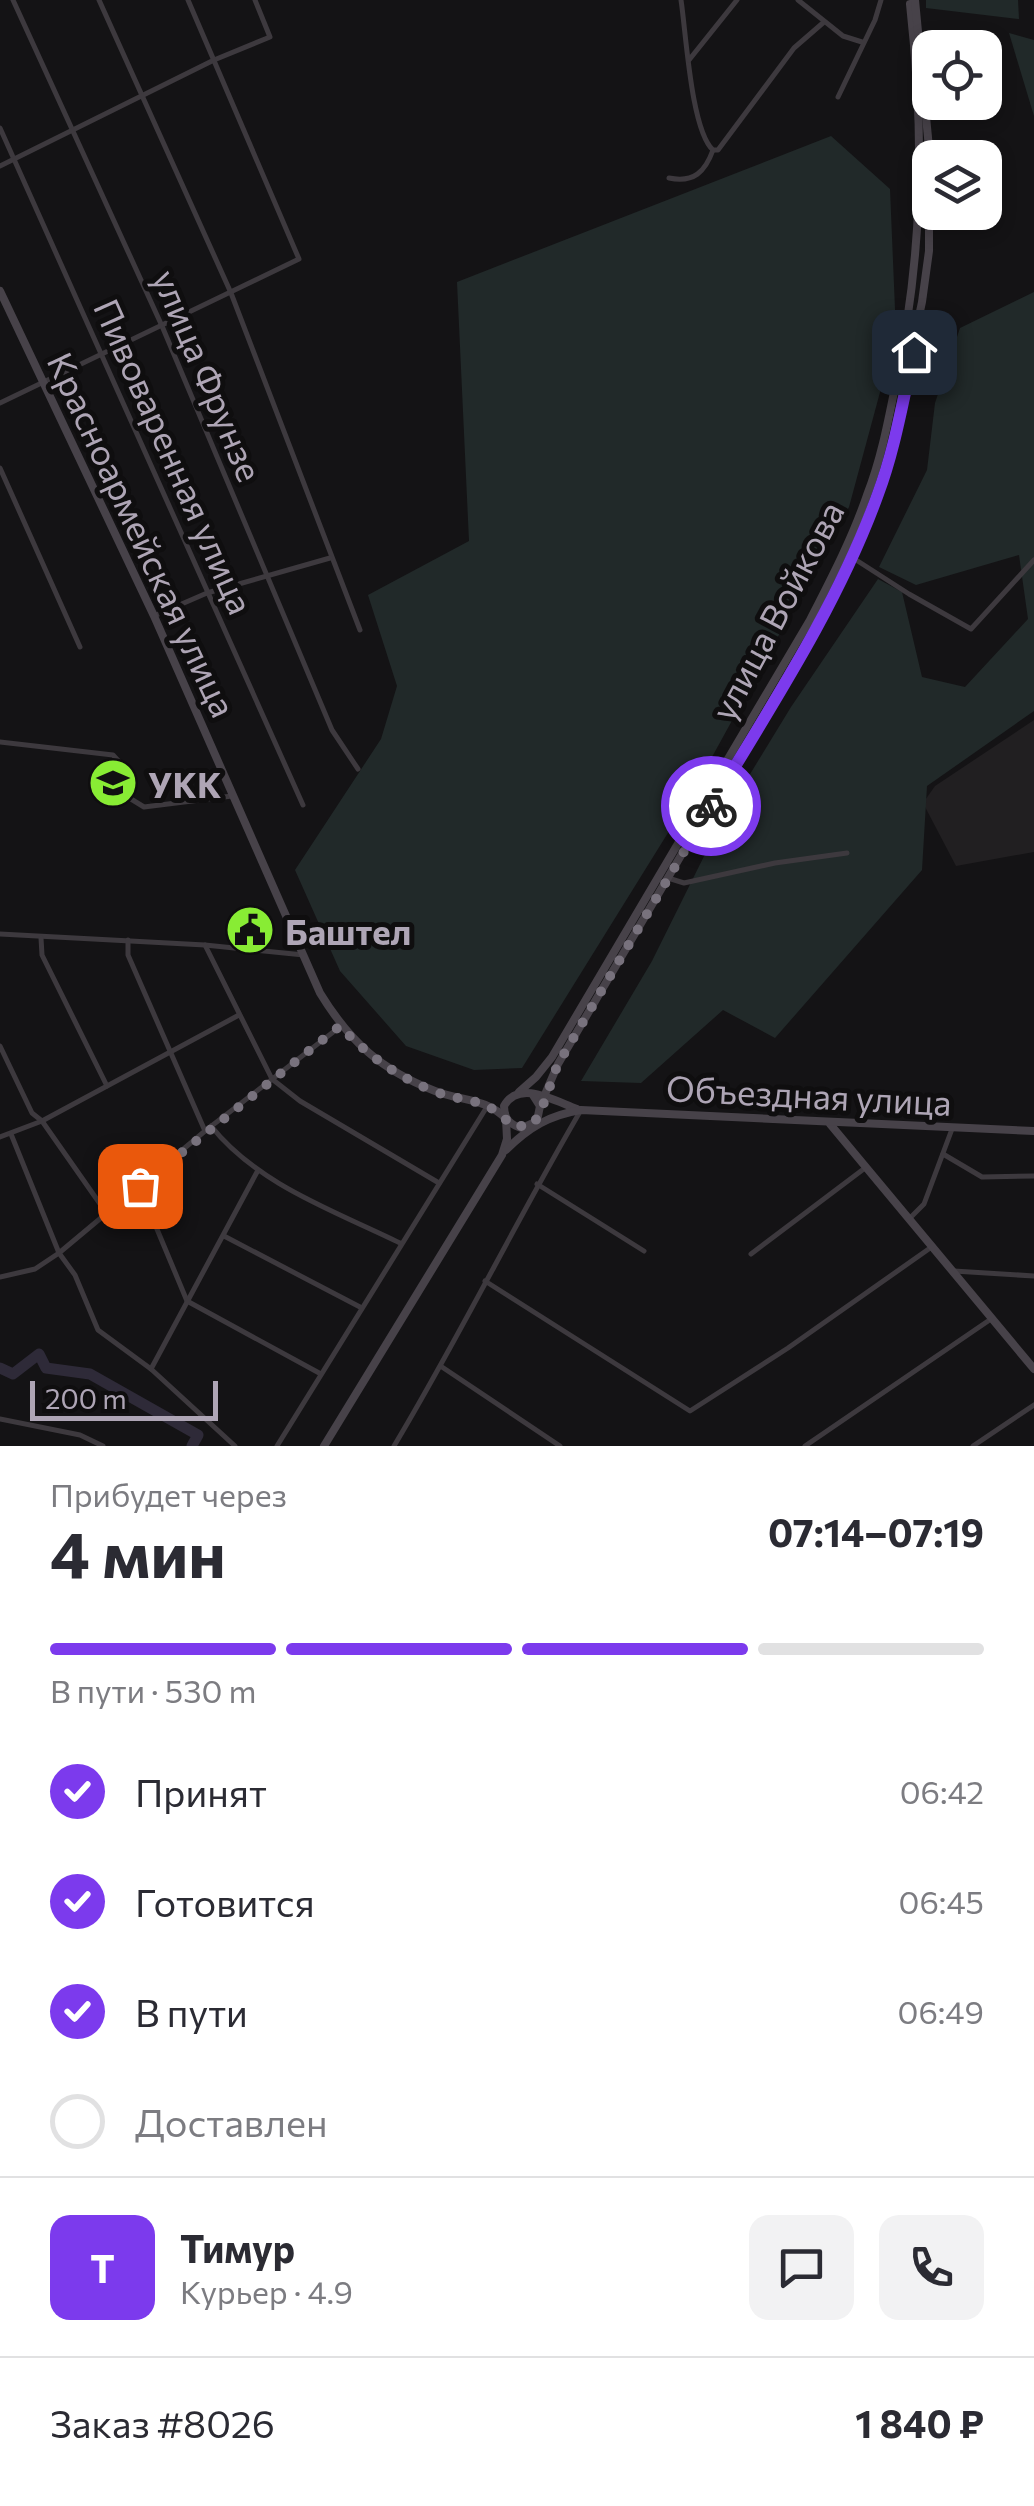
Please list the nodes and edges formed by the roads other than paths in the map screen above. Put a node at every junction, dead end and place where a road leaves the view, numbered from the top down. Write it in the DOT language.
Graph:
graph roads {
  1 [pos="13,0"];
  2 [pos="100,0"];
  3 [pos="188,0"];
  4 [pos="254,0"];
  5 [pos="681,0"];
  6 [pos="737,0"];
  7 [pos="798,0"];
  8 [pos="881,0"];
  9 [pos="912,0"];
  10 [pos="824,22"];
  11 [pos="862,42"];
  12 [pos="214,60"];
  13 [pos="689,60"];
  14 [pos="142,95"];
  15 [pos="838,96"];
  16 [pos="0,128"];
  17 [pos="73,130"];
  18 [pos="715,150"];
  19 [pos="14,159"];
  20 [pos="0,166"];
  21 [pos="669,178"];
  22 [pos="0,291"];
  23 [pos="232,292"];
  24 [pos="162,326"];
  25 [pos="103,352"];
  26 [pos="44,384"];
  27 [pos="0,403"];
  28 [pos="0,468"];
  29 [pos="330,558"];
  30 [pos="853,558"];
  31 [pos="1034,560"];
  32 [pos="268,578"];
  33 [pos="207,594"];
  34 [pos="154,616"];
  35 [pos="360,630"];
  36 [pos="80,646"];
  37 [pos="0,742"];
  38 [pos="358,769"];
  39 [pos="232,796"];
  40 [pos="304,805"];
  41 [pos="847,853"];
  42 [pos="668,878"];
  43 [pos="0,934"];
  44 [pos="41,938"];
  45 [pos="128,940"];
  46 [pos="205,945"];
  47 [pos="304,955"];
  48 [pos="240,1015"];
  49 [pos="340,1026"];
  50 [pos="0,1046"];
  51 [pos="172,1051"];
  52 [pos="272,1080"];
  53 [pos="107,1086"];
  54 [pos="515,1094"];
  55 [pos="542,1101"];
  56 [pos="488,1104"];
  57 [pos="582,1110"];
  58 [pos="506,1118"];
  59 [pos="42,1120"];
  60 [pos="830,1124"];
  61 [pos="531,1126"];
  62 [pos="952,1128"];
  63 [pos="208,1129"];
  64 [pos="1034,1131"];
  65 [pos="10,1133"];
  66 [pos="0,1136"];
  67 [pos="942,1153"];
  68 [pos="502,1154"];
  69 [pos="865,1168"];
  70 [pos="257,1172"];
  71 [pos="1034,1176"];
  72 [pos="439,1183"];
  73 [pos="537,1184"];
  74 [pos="140,1186"];
  75 [pos="105,1212"];
  76 [pos="908,1219"];
  77 [pos="224,1236"];
  78 [pos="400,1244"];
  79 [pos="932,1246"];
  80 [pos="644,1251"];
  81 [pos="59,1252"];
  82 [pos="751,1254"];
  83 [pos="954,1271"];
  84 [pos="1034,1276"];
  85 [pos="0,1277"];
  86 [pos="485,1281"];
  87 [pos="186,1301"];
  88 [pos="360,1308"];
  89 [pos="994,1317"];
  90 [pos="442,1367"];
  91 [pos="1034,1368"];
  92 [pos="151,1369"];
  93 [pos="321,1374"];
  94 [pos="1034,1404"];
  95 [pos="0,1418"];
  96 [pos="103,1446"];
  97 [pos="235,1446"];
  98 [pos="277,1446"];
  99 [pos="324,1446"];
  100 [pos="394,1446"];
  101 [pos="560,1446"];
  102 [pos="805,1446"];
  103 [pos="973,1446"];
  1 -- 17 [label="street, улица Фрунзе"];
  2 -- 14 [label="street"];
  3 -- 12 [label="street"];
  4 -- 12 [label="street"];
  5 -- 13 [label="street"];
  6 -- 13 [label="street"];
  7 -- 10 [label="street"];
  8 -- 11 [label="street"];
  9 -- 30 [label="main road, улица Войкова"];
  9 -- 54 [label="main road, улица Войкова"];
  10 -- 11 [label="street"];
  10 -- 18 [label="street"];
  11 -- 15 [label="street"];
  12 -- 14 [label="street"];
  12 -- 23 [label="street"];
  13 -- 18 [label="street"];
  14 -- 17 [label="street"];
  14 -- 23 [label="street"];
  16 -- 19 [label="street, Пивоваренная улица"];
  17 -- 19 [label="street"];
  17 -- 24 [label="street, улица Фрунзе"];
  18 -- 21 [label="street"];
  19 -- 20 [label="street"];
  19 -- 25 [label="street, Пивоваренная улица"];
  22 -- 26 [label="main road, Красноармейская улица"];
  23 -- 24 [label="street"];
  23 -- 29 [label="street"];
  24 -- 25 [label="street"];
  24 -- 32 [label="street, улица Фрунзе"];
  25 -- 26 [label="street"];
  25 -- 33 [label="street, Пивоваренная улица"];
  26 -- 27 [label="street"];
  26 -- 34 [label="main road, Красноармейская улица"];
  28 -- 36 [label="street"];
  29 -- 32 [label="street"];
  29 -- 35 [label="street"];
  30 -- 31 [label="street"];
  30 -- 42 [label="main road, улица Войкова"];
  32 -- 33 [label="street"];
  32 -- 38 [label="street, улица Фрунзе"];
  33 -- 34 [label="street"];
  33 -- 40 [label="street, Пивоваренная улица"];
  34 -- 39 [label="main road, Красноармейская улица"];
  37 -- 39 [label="street"];
  39 -- 47 [label="main road, Красноармейская улица"];
  41 -- 42 [label="street"];
  42 -- 55 [label="main road, улица Войкова"];
  43 -- 44 [label="street"];
  44 -- 45 [label="street"];
  44 -- 53 [label="street"];
  45 -- 46 [label="street"];
  45 -- 51 [label="street"];
  46 -- 47 [label="street"];
  46 -- 48 [label="street"];
  47 -- 49 [label="main road, Красноармейская улица"];
  48 -- 51 [label="street"];
  48 -- 52 [label="street"];
  49 -- 52 [label="street"];
  49 -- 56 [label="main road, Красноармейская улица"];
  50 -- 59 [label="street"];
  51 -- 53 [label="street"];
  51 -- 63 [label="street"];
  52 -- 63 [label="street"];
  52 -- 72 [label="street"];
  53 -- 59 [label="street"];
  54 -- 55 [label="main road"];
  54 -- 56 [label="main road"];
  54 -- 58 [label="main road"];
  55 -- 57 [label="main road"];
  55 -- 61 [label="main road"];
  56 -- 58 [label="main road"];
  56 -- 72 [label="street"];
  57 -- 60 [label="main road, Объездная улица"];
  57 -- 61 [label="main road"];
  57 -- 73 [label="street"];
  58 -- 61 [label="main road"];
  58 -- 68 [label="main road"];
  59 -- 65 [label="street"];
  59 -- 75 [label="street"];
  60 -- 62 [label="main road, Объездная улица"];
  60 -- 69 [label="main road"];
  61 -- 68 [label="main road"];
  62 -- 64 [label="main road, Объездная улица"];
  62 -- 67 [label="street"];
  63 -- 70 [label="street"];
  63 -- 74 [label="street"];
  65 -- 66 [label="street"];
  65 -- 81 [label="street"];
  67 -- 71 [label="street"];
  67 -- 76 [label="street"];
  68 -- 99 [label="main road"];
  69 -- 76 [label="main road"];
  69 -- 82 [label="street"];
  70 -- 77 [label="street"];
  70 -- 78 [label="street"];
  72 -- 78 [label="street"];
  73 -- 80 [label="street"];
  73 -- 86 [label="street"];
  74 -- 75 [label="street"];
  74 -- 87 [label="street"];
  75 -- 81 [label="street"];
  76 -- 79 [label="main road"];
  77 -- 87 [label="street"];
  77 -- 88 [label="street"];
  78 -- 88 [label="street"];
  79 -- 83 [label="main road"];
  79 -- 86 [label="street"];
  81 -- 85 [label="street"];
  81 -- 92 [label="street"];
  83 -- 84 [label="street"];
  83 -- 89 [label="main road"];
  86 -- 90 [label="street"];
  87 -- 92 [label="street"];
  87 -- 93 [label="street"];
  88 -- 93 [label="street"];
  89 -- 91 [label="main road"];
  89 -- 102 [label="street"];
  90 -- 100 [label="street"];
  90 -- 101 [label="street"];
  92 -- 97 [label="street"];
  93 -- 98 [label="street"];
  94 -- 103 [label="street"];
  95 -- 96 [label="street"];
}
